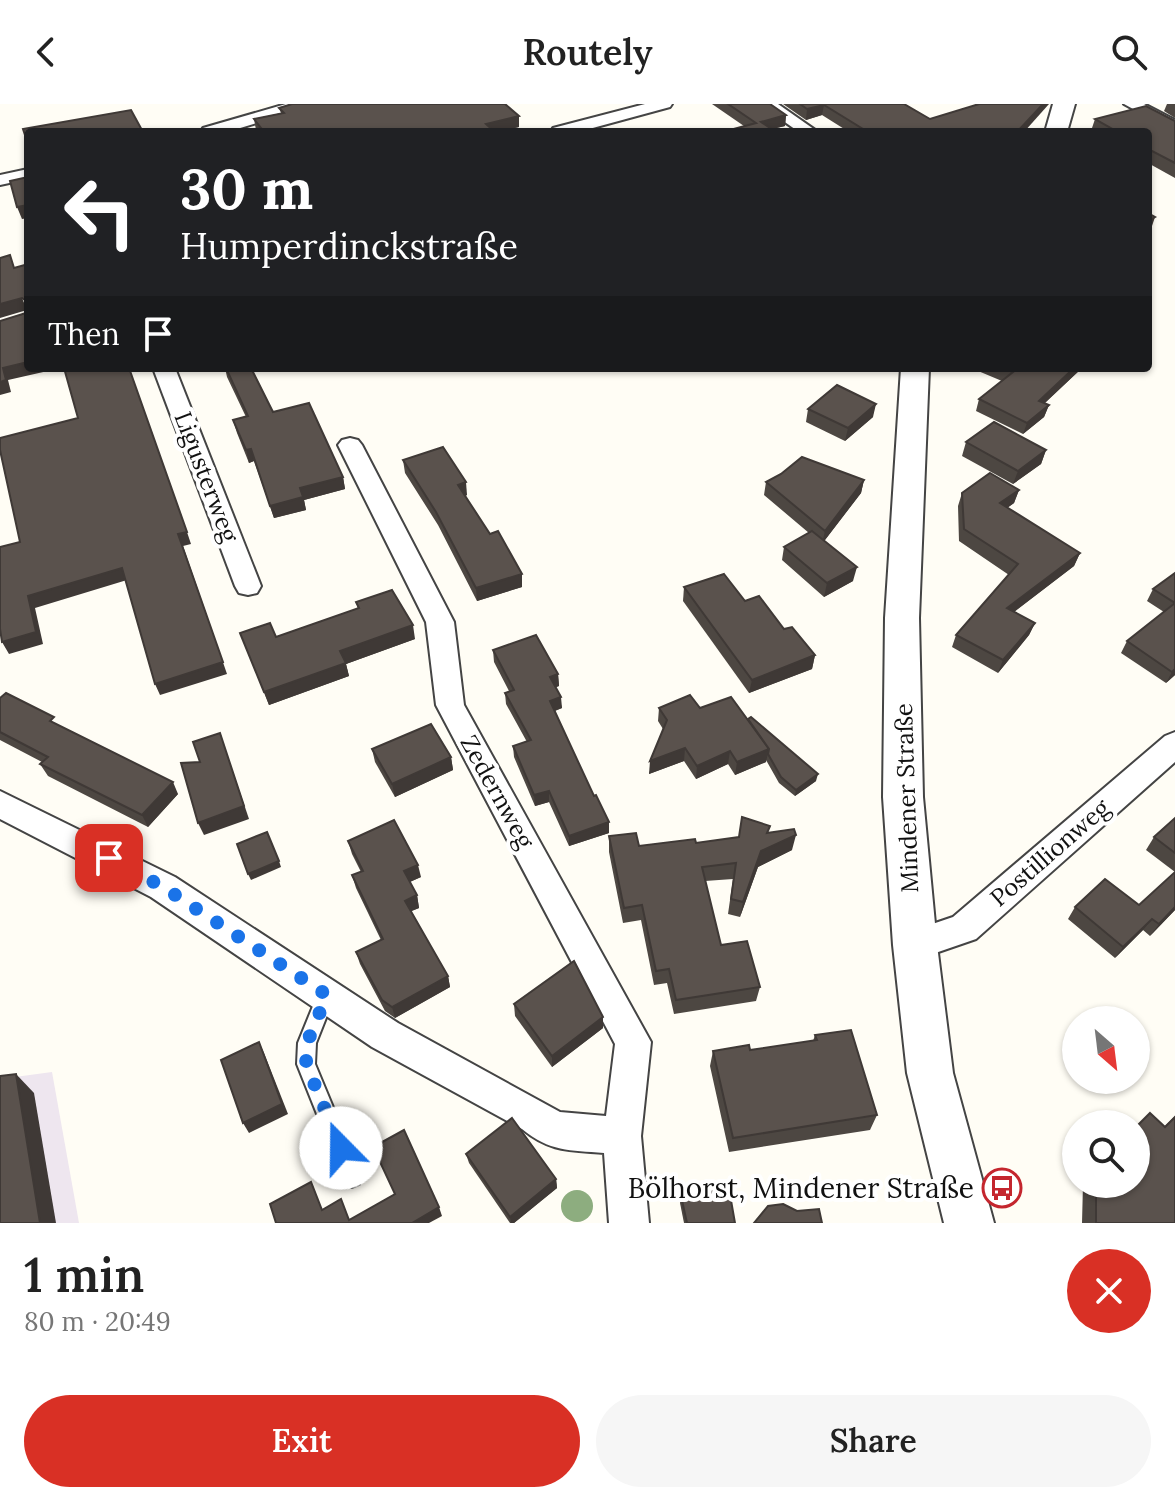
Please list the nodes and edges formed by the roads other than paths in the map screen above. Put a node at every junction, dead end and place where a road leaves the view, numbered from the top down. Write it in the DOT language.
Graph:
graph roads {
  1 [pos="304,104"];
  2 [pos="664,104"];
  3 [pos="767,104"];
  4 [pos="1064,104"];
  5 [pos="1132,104"];
  6 [pos="1175,127"];
  7 [pos="223,128"];
  8 [pos="574,128"];
  9 [pos="804,128"];
  10 [pos="1057,128"];
  11 [pos="24,175"];
  12 [pos="0,180"];
  13 [pos="166,372"];
  14 [pos="915,372"];
  15 [pos="350,445"];
  16 [pos="248,586"];
  17 [pos="1175,744"];
  18 [pos="0,804"];
  19 [pos="915,945"];
  20 [pos="327,995"];
  21 [pos="622,1136"];
  22 [pos="352,1177"];
  23 [pos="629,1223"];
  24 [pos="969,1223"];
  1 -- 7 [label="street"];
  2 -- 8 [label="street"];
  3 -- 9 [label="street"];
  4 -- 10 [label="street"];
  5 -- 6 [label="street"];
  11 -- 12 [label="street"];
  13 -- 16 [label="street, Ligusterweg"];
  14 -- 19 [label="street, Mindener Straße"];
  15 -- 21 [label="street, Zedernweg"];
  17 -- 19 [label="street, Postillionweg"];
  18 -- 20 [label="street"];
  19 -- 24 [label="street, Mindener Straße"];
  20 -- 21 [label="street"];
  20 -- 22 [label="lane"];
  21 -- 23 [label="street, Zedernweg"];
}
